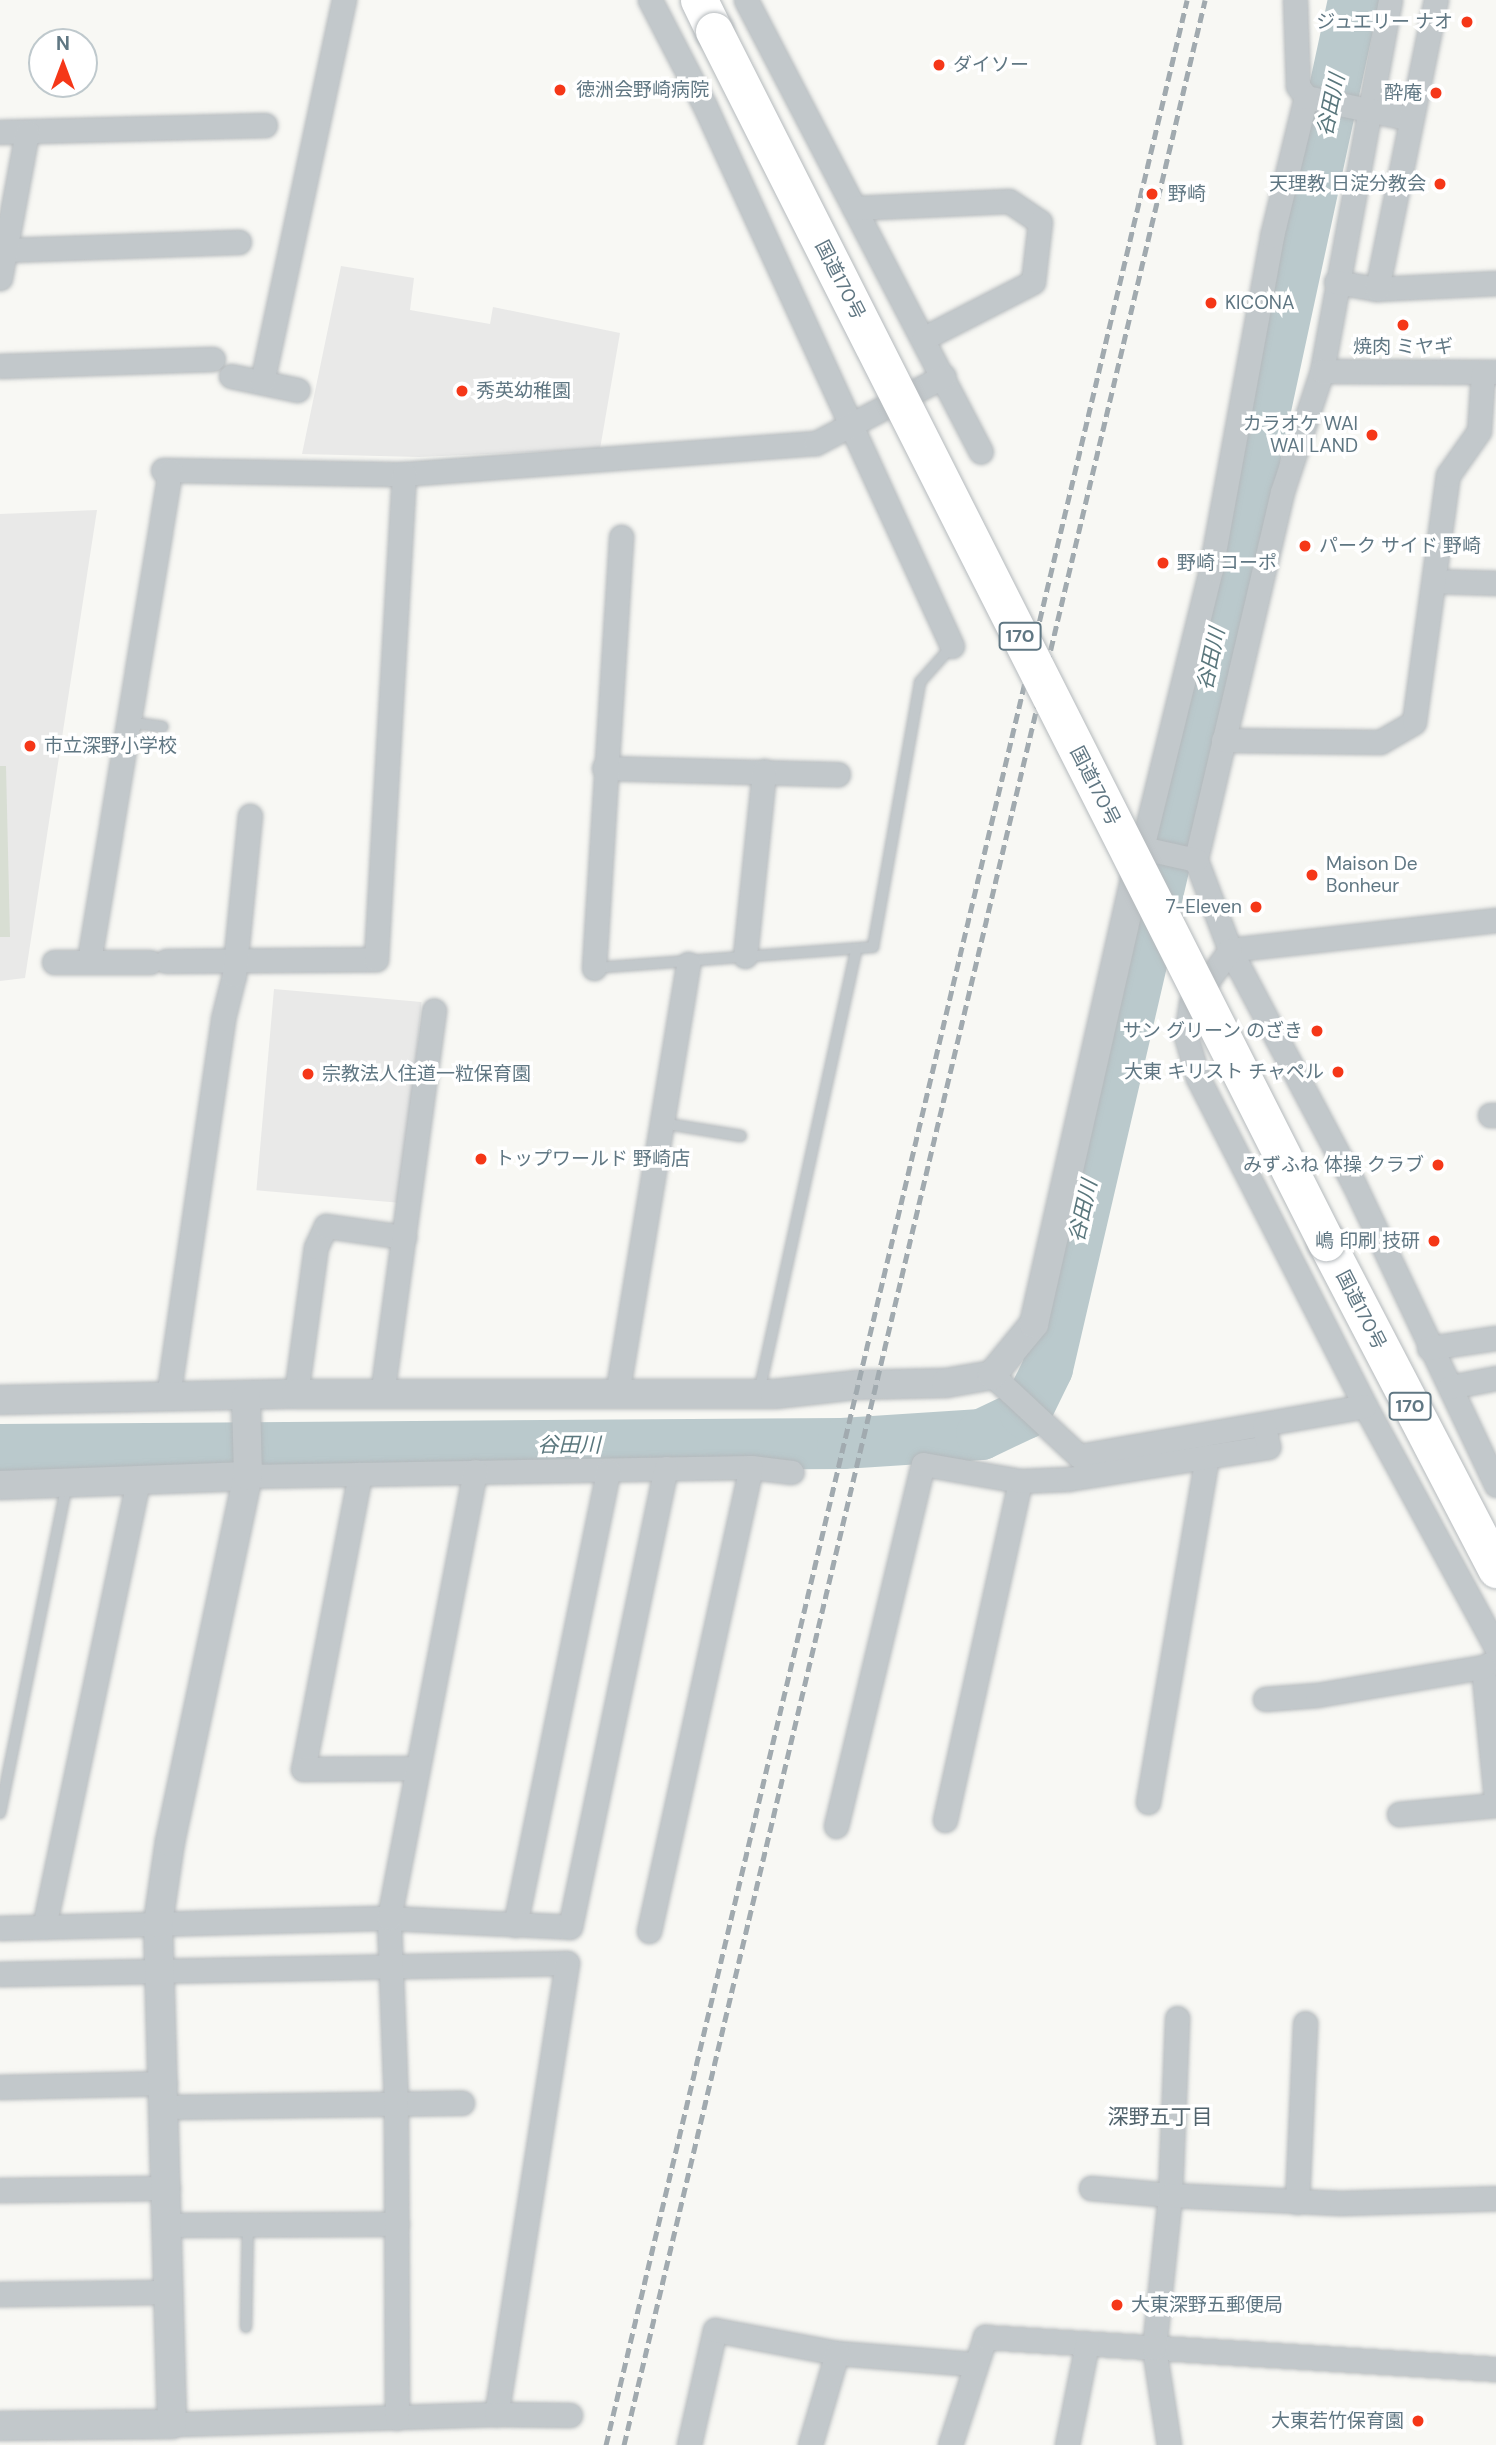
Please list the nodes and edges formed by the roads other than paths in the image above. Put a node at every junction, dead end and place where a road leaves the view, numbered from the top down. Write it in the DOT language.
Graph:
graph roads {
  1 [pos="344,0"];
  2 [pos="650,0"];
  3 [pos="746,0"];
  4 [pos="1295,0"];
  5 [pos="1390,0"];
  6 [pos="1436,0"];
  7 [pos="706,15"];
  8 [pos="1313,98"];
  9 [pos="1359,109"];
  10 [pos="1410,120"];
  11 [pos="265,125"];
  12 [pos="0,132"];
  13 [pos="27,132"];
  14 [pos="855,208"];
  15 [pos="239,242"];
  16 [pos="6,250"];
  17 [pos="0,278"];
  18 [pos="1336,282"];
  19 [pos="1496,283"];
  20 [pos="1377,289"];
  21 [pos="924,338"];
  22 [pos="213,359"];
  23 [pos="0,366"];
  24 [pos="1322,371"];
  25 [pos="1489,372"];
  26 [pos="231,376"];
  27 [pos="944,376"];
  28 [pos="262,382"];
  29 [pos="298,390"];
  30 [pos="850,425"];
  31 [pos="981,452"];
  32 [pos="404,474"];
  33 [pos="621,537"];
  34 [pos="1433,581"];
  35 [pos="1496,583"];
  36 [pos="952,646"];
  37 [pos="128,722"];
  38 [pos="163,727"];
  39 [pos="1223,740"];
  40 [pos="604,768"];
  41 [pos="764,771"];
  42 [pos="838,774"];
  43 [pos="250,816"];
  44 [pos="1142,848"];
  45 [pos="1196,860"];
  46 [pos="1496,920"];
  47 [pos="856,950"];
  48 [pos="1230,950"];
  49 [pos="745,956"];
  50 [pos="89,961"];
  51 [pos="54,962"];
  52 [pos="234,962"];
  53 [pos="688,964"];
  54 [pos="594,968"];
  55 [pos="434,1011"];
  56 [pos="662,1123"];
  57 [pos="741,1136"];
  58 [pos="404,1237"];
  59 [pos="1496,1338"];
  60 [pos="1429,1348"];
  61 [pos="992,1375"];
  62 [pos="1496,1378"];
  63 [pos="1450,1387"];
  64 [pos="759,1393"];
  65 [pos="296,1394"];
  66 [pos="617,1394"];
  67 [pos="382,1395"];
  68 [pos="168,1396"];
  69 [pos="246,1397"];
  70 [pos="0,1400"];
  71 [pos="1364,1406"];
  72 [pos="1264,1425"];
  73 [pos="1206,1456"];
  74 [pos="751,1467"];
  75 [pos="666,1468"];
  76 [pos="608,1470"];
  77 [pos="475,1471"];
  78 [pos="792,1472"];
  79 [pos="360,1474"];
  80 [pos="248,1476"];
  81 [pos="138,1481"];
  82 [pos="1020,1481"];
  83 [pos="67,1483"];
  84 [pos="0,1485"];
  85 [pos="1496,1485"];
  86 [pos="1496,1569"];
  87 [pos="1496,1647"];
  88 [pos="1489,1664"];
  89 [pos="1265,1699"];
  90 [pos="415,1768"];
  91 [pos="1496,1799"];
  92 [pos="1148,1801"];
  93 [pos="1496,1805"];
  94 [pos="0,1812"];
  95 [pos="1399,1814"];
  96 [pos="946,1820"];
  97 [pos="836,1826"];
  98 [pos="389,1918"];
  99 [pos="158,1923"];
  100 [pos="515,1925"];
  101 [pos="44,1927"];
  102 [pos="0,1928"];
  103 [pos="649,1931"];
  104 [pos="390,1968"];
  105 [pos="162,1973"];
  106 [pos="0,1974"];
  107 [pos="1177,2018"];
  108 [pos="1305,2023"];
  109 [pos="0,2087"];
  110 [pos="166,2095"];
  111 [pos="396,2104"];
  112 [pos="462,2104"];
  113 [pos="169,2188"];
  114 [pos="1091,2188"];
  115 [pos="0,2190"];
  116 [pos="1170,2195"];
  117 [pos="1496,2198"];
  118 [pos="1297,2202"];
  119 [pos="397,2224"];
  120 [pos="170,2225"];
  121 [pos="248,2225"];
  122 [pos="169,2292"];
  123 [pos="0,2294"];
  124 [pos="246,2327"];
  125 [pos="1087,2344"];
  126 [pos="1154,2348"];
  127 [pos="837,2353"];
  128 [pos="974,2364"];
  129 [pos="1496,2370"];
  130 [pos="496,2414"];
  131 [pos="570,2415"];
  132 [pos="397,2418"];
  133 [pos="172,2424"];
  134 [pos="0,2426"];
  135 [pos="689,2445"];
  136 [pos="810,2445"];
  137 [pos="950,2445"];
  138 [pos="1067,2445"];
  139 [pos="1169,2445"];
  1 -- 28 [label="street"];
  2 -- 30 [label="street"];
  3 -- 14 [label="street"];
  4 -- 8 [label="street"];
  5 -- 9 [label="street"];
  6 -- 10 [label="street"];
  7 -- 86 [label="highway, 国道170号 / 170, bridge"];
  8 -- 9 [label="street"];
  8 -- 44 [label="street"];
  9 -- 10 [label="street"];
  9 -- 18 [label="street"];
  10 -- 20 [label="street"];
  11 -- 13 [label="street"];
  12 -- 13 [label="street"];
  13 -- 16 [label="street"];
  14 -- 21 [label="street"];
  14 -- 21 [label="street"];
  15 -- 16 [label="street"];
  16 -- 17 [label="street"];
  18 -- 20 [label="street"];
  18 -- 24 [label="street"];
  19 -- 20 [label="street"];
  21 -- 27 [label="street"];
  22 -- 23 [label="street"];
  24 -- 25 [label="street"];
  24 -- 39 [label="street"];
  25 -- 34 [label="street"];
  26 -- 28 [label="street"];
  27 -- 30 [label="street"];
  27 -- 31 [label="street"];
  28 -- 29 [label="street"];
  30 -- 32 [label="street"];
  30 -- 36 [label="street"];
  32 -- 37 [label="street"];
  32 -- 52 [label="street"];
  33 -- 40 [label="street"];
  34 -- 35 [label="street"];
  34 -- 39 [label="street"];
  36 -- 47 [label="lane"];
  37 -- 38 [label="lane"];
  37 -- 50 [label="street"];
  39 -- 45 [label="street"];
  40 -- 41 [label="street"];
  40 -- 54 [label="street"];
  41 -- 42 [label="street"];
  41 -- 49 [label="street"];
  43 -- 52 [label="street"];
  44 -- 45 [label="street"];
  44 -- 61 [label="street"];
  45 -- 48 [label="street"];
  46 -- 48 [label="street"];
  47 -- 49 [label="lane"];
  47 -- 64 [label="lane"];
  48 -- 60 [label="street"];
  48 -- 71 [label="street"];
  49 -- 53 [label="lane"];
  50 -- 51 [label="street"];
  50 -- 52 [label="street"];
  52 -- 68 [label="street"];
  53 -- 54 [label="lane"];
  53 -- 56 [label="street"];
  55 -- 58 [label="street"];
  56 -- 57 [label="lane"];
  56 -- 66 [label="street"];
  58 -- 65 [label="street"];
  58 -- 67 [label="street"];
  59 -- 60 [label="street"];
  60 -- 63 [label="street"];
  61 -- 64 [label="street"];
  61 -- 72 [label="street"];
  62 -- 63 [label="street"];
  63 -- 85 [label="street"];
  64 -- 66 [label="street"];
  65 -- 67 [label="street"];
  65 -- 69 [label="street"];
  66 -- 67 [label="street"];
  68 -- 69 [label="street"];
  68 -- 70 [label="street"];
  69 -- 80 [label="street"];
  71 -- 72 [label="street"];
  71 -- 87 [label="street"];
  72 -- 73 [label="street"];
  73 -- 82 [label="street"];
  73 -- 92 [label="street"];
  74 -- 75 [label="street"];
  74 -- 78 [label="street"];
  74 -- 103 [label="street"];
  75 -- 76 [label="street"];
  75 -- 100 [label="street"];
  76 -- 77 [label="street"];
  76 -- 100 [label="street"];
  77 -- 79 [label="street"];
  77 -- 90 [label="street"];
  79 -- 80 [label="street"];
  79 -- 90 [label="street"];
  80 -- 81 [label="street"];
  80 -- 99 [label="street"];
  81 -- 83 [label="street"];
  81 -- 101 [label="street"];
  82 -- 96 [label="street"];
  82 -- 97 [label="street"];
  83 -- 84 [label="street"];
  83 -- 94 [label="lane"];
  88 -- 89 [label="street"];
  88 -- 91 [label="street"];
  90 -- 98 [label="street"];
  93 -- 95 [label="street"];
  98 -- 99 [label="street"];
  98 -- 100 [label="street"];
  98 -- 104 [label="street"];
  99 -- 101 [label="street"];
  99 -- 105 [label="street"];
  101 -- 102 [label="street"];
  104 -- 105 [label="street"];
  104 -- 111 [label="street"];
  104 -- 130 [label="street"];
  105 -- 106 [label="street"];
  105 -- 110 [label="street"];
  107 -- 116 [label="street"];
  108 -- 118 [label="street"];
  109 -- 110 [label="street"];
  110 -- 111 [label="street"];
  110 -- 113 [label="street"];
  111 -- 112 [label="street"];
  111 -- 119 [label="street"];
  113 -- 115 [label="street"];
  113 -- 120 [label="street"];
  114 -- 116 [label="street"];
  116 -- 118 [label="street"];
  116 -- 126 [label="street"];
  117 -- 118 [label="street"];
  119 -- 121 [label="street"];
  119 -- 132 [label="street"];
  120 -- 121 [label="street"];
  120 -- 122 [label="street"];
  121 -- 124 [label="lane"];
  122 -- 123 [label="street"];
  122 -- 133 [label="street"];
  125 -- 126 [label="street"];
  125 -- 128 [label="street"];
  125 -- 138 [label="street"];
  126 -- 129 [label="street"];
  126 -- 139 [label="street"];
  127 -- 128 [label="street"];
  127 -- 135 [label="street"];
  127 -- 136 [label="street"];
  128 -- 137 [label="street"];
  130 -- 131 [label="street"];
  130 -- 132 [label="street"];
  132 -- 133 [label="street"];
  133 -- 134 [label="street"];
}
